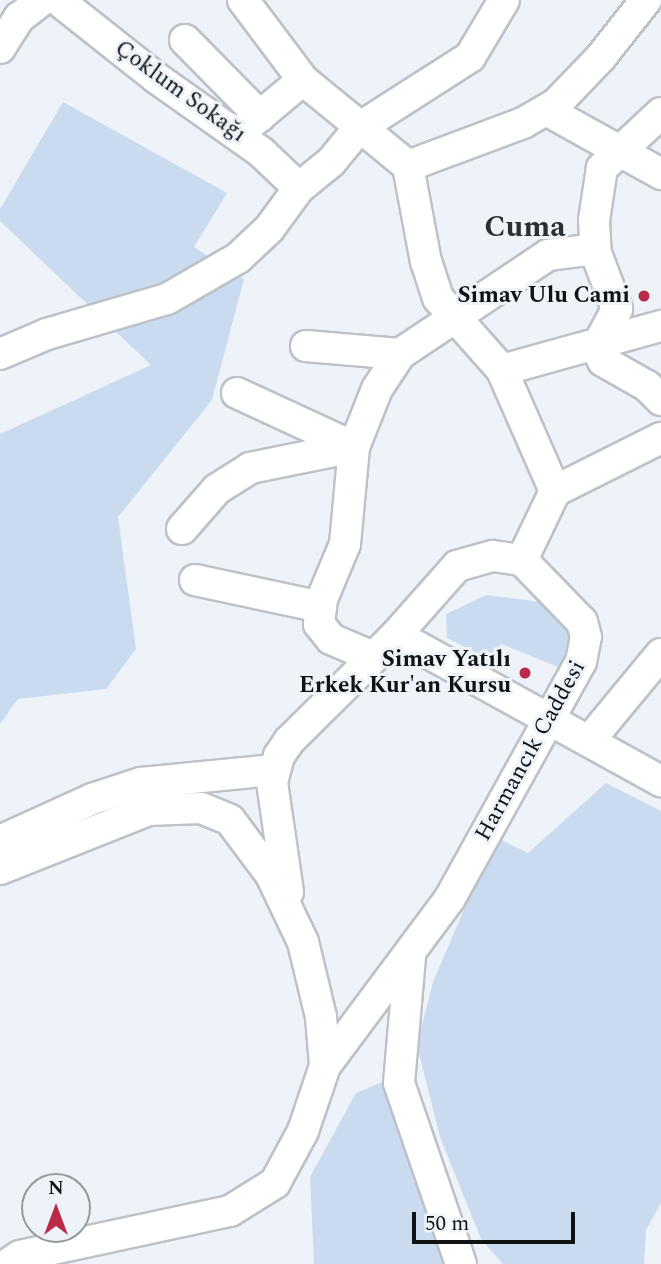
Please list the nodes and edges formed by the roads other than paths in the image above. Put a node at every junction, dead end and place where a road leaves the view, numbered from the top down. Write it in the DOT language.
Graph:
graph roads {
  1 [pos="58,0"];
  2 [pos="243,0"];
  3 [pos="503,0"];
  4 [pos="646,0"];
  5 [pos="185,40"];
  6 [pos="303,80"];
  7 [pos="546,110"];
  8 [pos="661,113"];
  9 [pos="248,125"];
  10 [pos="359,128"];
  11 [pos="621,149"];
  12 [pos="408,166"];
  13 [pos="661,174"];
  14 [pos="299,188"];
  15 [pos="595,249"];
  16 [pos="451,317"];
  17 [pos="661,326"];
  18 [pos="599,343"];
  19 [pos="306,346"];
  20 [pos="0,354"];
  21 [pos="400,354"];
  22 [pos="502,370"];
  23 [pos="237,393"];
  24 [pos="661,400"];
  25 [pos="661,438"];
  26 [pos="354,447"];
  27 [pos="555,491"];
  28 [pos="182,529"];
  29 [pos="522,560"];
  30 [pos="195,580"];
  31 [pos="321,607"];
  32 [pos="396,635"];
  33 [pos="661,654"];
  34 [pos="373,657"];
  35 [pos="550,720"];
  36 [pos="589,741"];
  37 [pos="274,770"];
  38 [pos="661,781"];
  39 [pos="0,841"];
  40 [pos="0,869"];
  41 [pos="291,913"];
  42 [pos="411,954"];
  43 [pos="325,1066"];
  44 [pos="8,1264"];
  45 [pos="461,1264"];
  1 -- 9 [label="street, Çoklum Sokağı"];
  2 -- 6 [label="street"];
  3 -- 10 [label="street"];
  4 -- 7 [label="street"];
  5 -- 9 [label="street"];
  6 -- 9 [label="street"];
  6 -- 10 [label="street"];
  7 -- 11 [label="street"];
  7 -- 12 [label="street"];
  8 -- 11 [label="street"];
  9 -- 14 [label="street, Çoklum Sokağı"];
  10 -- 12 [label="street"];
  10 -- 14 [label="street"];
  11 -- 13 [label="street"];
  11 -- 15 [label="street"];
  12 -- 16 [label="street"];
  14 -- 20 [label="street"];
  15 -- 16 [label="street"];
  15 -- 18 [label="street"];
  16 -- 21 [label="street"];
  16 -- 22 [label="street"];
  17 -- 18 [label="street"];
  18 -- 22 [label="street"];
  18 -- 24 [label="street"];
  19 -- 21 [label="street"];
  21 -- 26 [label="street"];
  22 -- 27 [label="street"];
  23 -- 26 [label="street"];
  25 -- 27 [label="street"];
  26 -- 28 [label="street"];
  26 -- 31 [label="street"];
  27 -- 29 [label="street"];
  29 -- 32 [label="street"];
  29 -- 35 [label="street, Harmancık Caddesi"];
  30 -- 31 [label="street"];
  31 -- 34 [label="street"];
  32 -- 34 [label="street"];
  32 -- 35 [label="street"];
  33 -- 36 [label="street"];
  34 -- 37 [label="street"];
  35 -- 36 [label="street"];
  35 -- 42 [label="street, Harmancık Caddesi"];
  36 -- 38 [label="street"];
  37 -- 39 [label="street"];
  37 -- 41 [label="street"];
  40 -- 41 [label="street"];
  41 -- 43 [label="street"];
  42 -- 43 [label="street, Harmancık Caddesi"];
  42 -- 45 [label="street"];
  43 -- 44 [label="street"];
}
